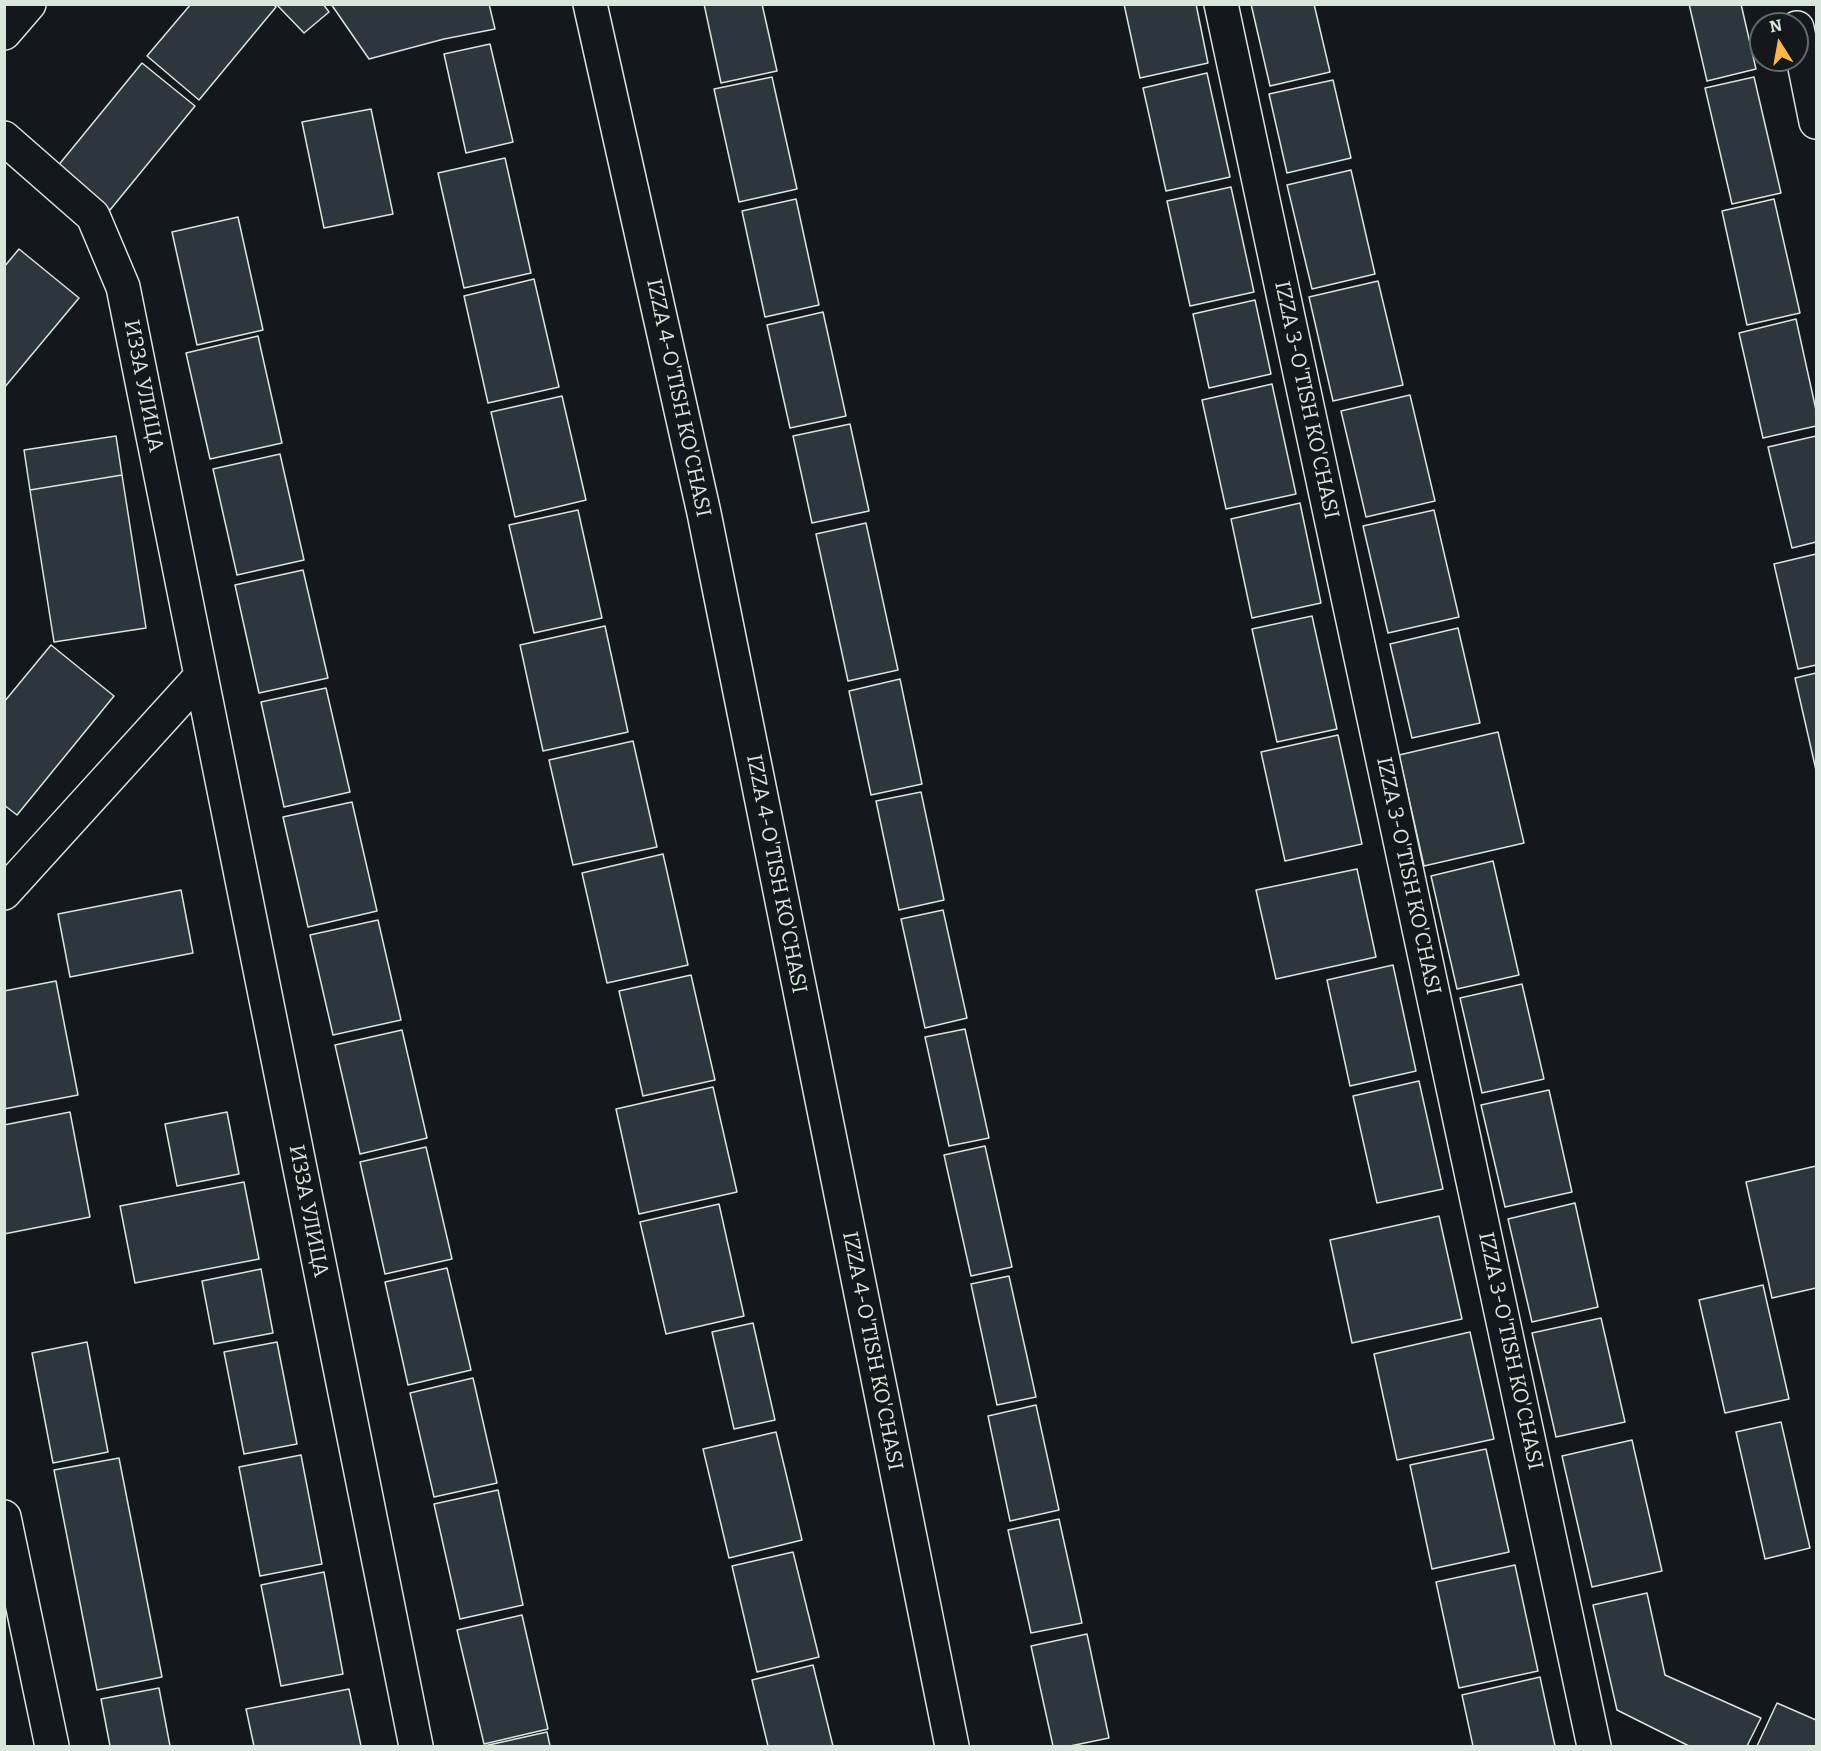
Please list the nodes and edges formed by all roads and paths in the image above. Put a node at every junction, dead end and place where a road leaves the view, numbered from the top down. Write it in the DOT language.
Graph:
graph roads {
  1 [pos="29,4"];
  2 [pos="591,4"];
  3 [pos="1221,4"];
  4 [pos="4,33"];
  5 [pos="1806,72"];
  6 [pos="1816,122"];
  7 [pos="4,138"];
  8 [pos="201,676"];
  9 [pos="4,892"];
  10 [pos="4,1517"];
  11 [pos="52,1746"];
  12 [pos="416,1746"];
  13 [pos="952,1746"];
  14 [pos="1594,1746"];
  1 -- 4 [label="street"];
  2 -- 13 [label="street, IZZA 4-O'TISH KO'CHASI"];
  3 -- 14 [label="street, IZZA 3-O'TISH KO'CHASI"];
  5 -- 6 [label="street"];
  7 -- 8 [label="street, ИЗЗА УЛИЦА"];
  8 -- 9 [label="street"];
  8 -- 12 [label="street, ИЗЗА УЛИЦА"];
  10 -- 11 [label="street"];
}
